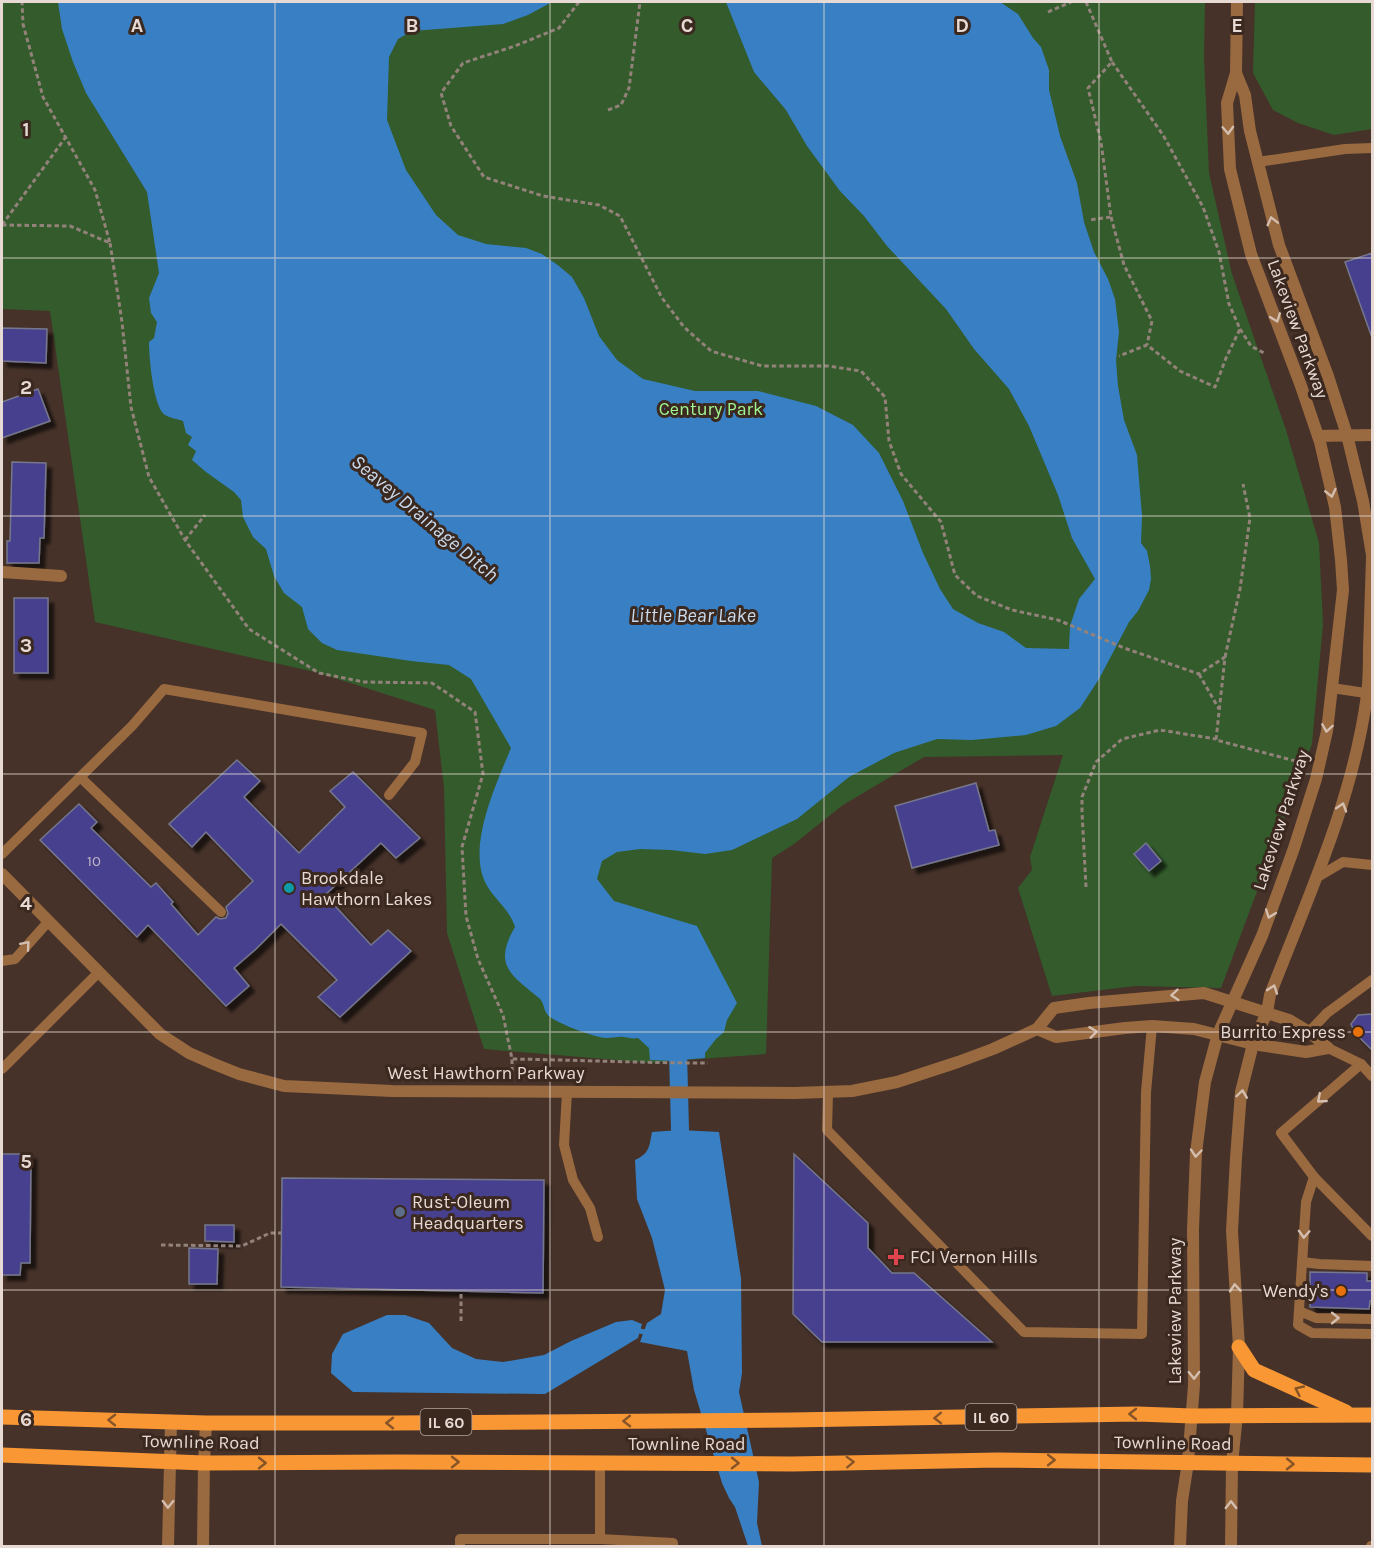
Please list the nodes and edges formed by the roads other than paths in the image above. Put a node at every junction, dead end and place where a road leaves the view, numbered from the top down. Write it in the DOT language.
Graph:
graph roads {
  1 [pos="1237,2"];
  2 [pos="1236,73"];
  3 [pos="1372,148"];
  4 [pos="1258,162"];
  5 [pos="1347,435"];
  6 [pos="1372,435"];
  7 [pos="1318,436"];
  8 [pos="1372,556"];
  9 [pos="2,572"];
  10 [pos="61,576"];
  11 [pos="1332,688"];
  12 [pos="1370,693"];
  13 [pos="80,777"];
  14 [pos="389,795"];
  15 [pos="2,854"];
  16 [pos="1372,865"];
  17 [pos="2,874"];
  18 [pos="1316,878"];
  19 [pos="221,912"];
  20 [pos="48,922"];
  21 [pos="2,961"];
  22 [pos="98,973"];
  23 [pos="1372,980"];
  24 [pos="1232,1002"];
  25 [pos="1266,1012"];
  26 [pos="1152,1026"];
  27 [pos="1037,1029"];
  28 [pos="1310,1032"];
  29 [pos="1218,1034"];
  30 [pos="1253,1044"];
  31 [pos="1328,1048"];
  32 [pos="1361,1064"];
  33 [pos="2,1068"];
  34 [pos="1372,1076"];
  35 [pos="567,1092"];
  36 [pos="828,1092"];
  37 [pos="1314,1177"];
  38 [pos="1372,1236"];
  39 [pos="598,1237"];
  40 [pos="1302,1262"];
  41 [pos="1372,1266"];
  42 [pos="1299,1311"];
  43 [pos="1372,1319"];
  44 [pos="1372,1334"];
  45 [pos="1239,1347"];
  46 [pos="1352,1414"];
  47 [pos="1238,1415"];
  48 [pos="1372,1415"];
  49 [pos="1192,1416"];
  50 [pos="2,1418"];
  51 [pos="171,1422"];
  52 [pos="206,1423"];
  53 [pos="2,1455"];
  54 [pos="169,1462"];
  55 [pos="1188,1462"];
  56 [pos="204,1463"];
  57 [pos="600,1463"];
  58 [pos="1232,1464"];
  59 [pos="1372,1465"];
  60 [pos="600,1539"];
  61 [pos="168,1546"];
  62 [pos="203,1546"];
  63 [pos="460,1546"];
  64 [pos="673,1546"];
  65 [pos="1180,1546"];
  66 [pos="1231,1546"];
  1 -- 2 [label="street, Lakeview Parkway"];
  2 -- 4 [label="street, Lakeview Parkway"];
  2 -- 7 [label="street, Lakeview Parkway, one-way"];
  3 -- 4 [label="lane"];
  5 -- 4 [label="street, Lakeview Parkway, one-way"];
  5 -- 6 [label="street"];
  5 -- 7 [label="street"];
  5 -- 8 [label="street, Lakeview Parkway"];
  7 -- 11 [label="street, Lakeview Parkway, one-way"];
  8 -- 12 [label="street, Lakeview Parkway"];
  9 -- 10 [label="street"];
  11 -- 12 [label="lane"];
  11 -- 24 [label="street, Lakeview Parkway, one-way"];
  18 -- 12 [label="street, Lakeview Parkway, one-way"];
  13 -- 14 [label="lane"];
  13 -- 15 [label="lane"];
  13 -- 19 [label="lane"];
  16 -- 18 [label="lane"];
  17 -- 20 [label="street, West Hawthorn Parkway"];
  25 -- 18 [label="street, Lakeview Parkway, one-way"];
  21 -- 20 [label="lane, one-way"];
  20 -- 22 [label="street, West Hawthorn Parkway"];
  22 -- 33 [label="lane"];
  22 -- 35 [label="street, West Hawthorn Parkway"];
  23 -- 28 [label="lane"];
  24 -- 25 [label="street, West Hawthorn Parkway"];
  24 -- 27 [label="street, West Hawthorn Parkway, one-way"];
  24 -- 29 [label="street, Lakeview Parkway"];
  25 -- 28 [label="street, West Hawthorn Parkway"];
  25 -- 30 [label="street, Lakeview Parkway"];
  27 -- 26 [label="street, one-way"];
  26 -- 29 [label="street"];
  26 -- 36 [label="lane"];
  27 -- 36 [label="street, West Hawthorn Parkway"];
  28 -- 31 [label="street, West Hawthorn Parkway"];
  29 -- 30 [label="street"];
  29 -- 49 [label="street, Lakeview Parkway, one-way"];
  30 -- 31 [label="street"];
  45 -- 30 [label="street, Lakeview Parkway, one-way"];
  31 -- 32 [label="lane"];
  32 -- 34 [label="lane"];
  32 -- 37 [label="lane, one-way"];
  35 -- 36 [label="street, West Hawthorn Parkway"];
  35 -- 39 [label="lane"];
  37 -- 38 [label="lane"];
  37 -- 40 [label="lane, one-way"];
  40 -- 41 [label="lane"];
  40 -- 42 [label="lane"];
  42 -- 43 [label="lane, one-way"];
  42 -- 44 [label="lane"];
  46 -- 45 [label="main road, one-way"];
  45 -- 47 [label="street, Lakeview Parkway"];
  46 -- 47 [label="main road, Townline Road / IL 60"];
  46 -- 48 [label="main road, Townline Road / IL 60"];
  47 -- 49 [label="main road, Townline Road / IL 60"];
  47 -- 58 [label="street, Lakeview Parkway"];
  49 -- 52 [label="main road, Townline Road / IL 60, one-way"];
  49 -- 55 [label="street, Lakeview Parkway"];
  51 -- 50 [label="main road, Townline Road / IL 60, one-way"];
  51 -- 52 [label="main road, Townline Road / IL 60"];
  51 -- 54 [label="street"];
  52 -- 56 [label="street"];
  53 -- 54 [label="main road, Townline Road"];
  54 -- 56 [label="main road, Townline Road"];
  54 -- 61 [label="street, one-way"];
  57 -- 55 [label="main road, Townline Road, one-way"];
  55 -- 58 [label="main road, Townline Road"];
  55 -- 65 [label="street, Lakeview Parkway"];
  56 -- 57 [label="main road, Townline Road, one-way"];
  56 -- 62 [label="street"];
  57 -- 60 [label="lane"];
  58 -- 59 [label="main road, Townline Road, one-way"];
  66 -- 58 [label="street, Lakeview Parkway, one-way"];
  60 -- 63 [label="lane"];
  60 -- 64 [label="lane"];
}
